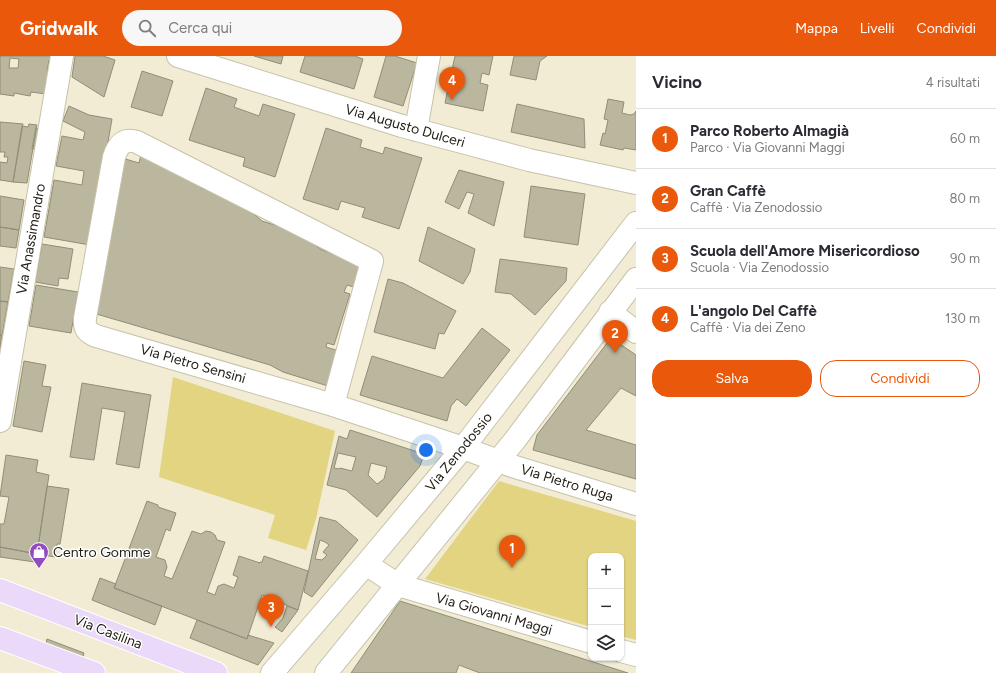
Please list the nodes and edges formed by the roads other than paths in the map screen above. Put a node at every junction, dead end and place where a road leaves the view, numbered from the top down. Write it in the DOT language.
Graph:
graph roads {
  1 [pos="62,56"];
  2 [pos="178,56"];
  3 [pos="429,56"];
  4 [pos="219,62"];
  5 [pos="416,130"];
  6 [pos="636,183"];
  7 [pos="636,223"];
  8 [pos="636,279"];
  9 [pos="610,312"];
  10 [pos="636,332"];
  11 [pos="332,405"];
  12 [pos="0,421"];
  13 [pos="463,448"];
  14 [pos="498,461"];
  15 [pos="636,504"];
  16 [pos="366,564"];
  17 [pos="398,585"];
  18 [pos="0,590"];
  19 [pos="0,638"];
  20 [pos="588,641"];
  21 [pos="624,652"];
  22 [pos="636,655"];
  23 [pos="94,673"];
  24 [pos="216,673"];
  25 [pos="272,673"];
  26 [pos="326,673"];
  1 -- 12 [label="street, Via Anassimandro"];
  2 -- 4 [label="street, Via Augusto Dulceri"];
  3 -- 5 [label="street"];
  4 -- 5 [label="street, Via Augusto Dulceri"];
  5 -- 6 [label="street, Via Augusto Dulceri"];
  7 -- 13 [label="street, Via Zenodossio"];
  8 -- 9 [label="street"];
  9 -- 10 [label="street"];
  9 -- 14 [label="street"];
  11 -- 11 [label="street, Via Pietro Sensini"];
  11 -- 13 [label="street, Via Pietro Sensini"];
  13 -- 14 [label="street, Via Pietro Sensini"];
  13 -- 16 [label="street, Via Zenodossio"];
  14 -- 15 [label="street, Via Pietro Ruga"];
  14 -- 17 [label="street"];
  16 -- 17 [label="street, Via Giovanni Maggi"];
  16 -- 25 [label="street, Via Zenodossio"];
  17 -- 20 [label="street, Via Giovanni Maggi"];
  17 -- 26 [label="street"];
  18 -- 24 [label="main road, Via Casilina"];
  19 -- 23 [label="main road"];
  21 -- 22 [label="street"];
}
